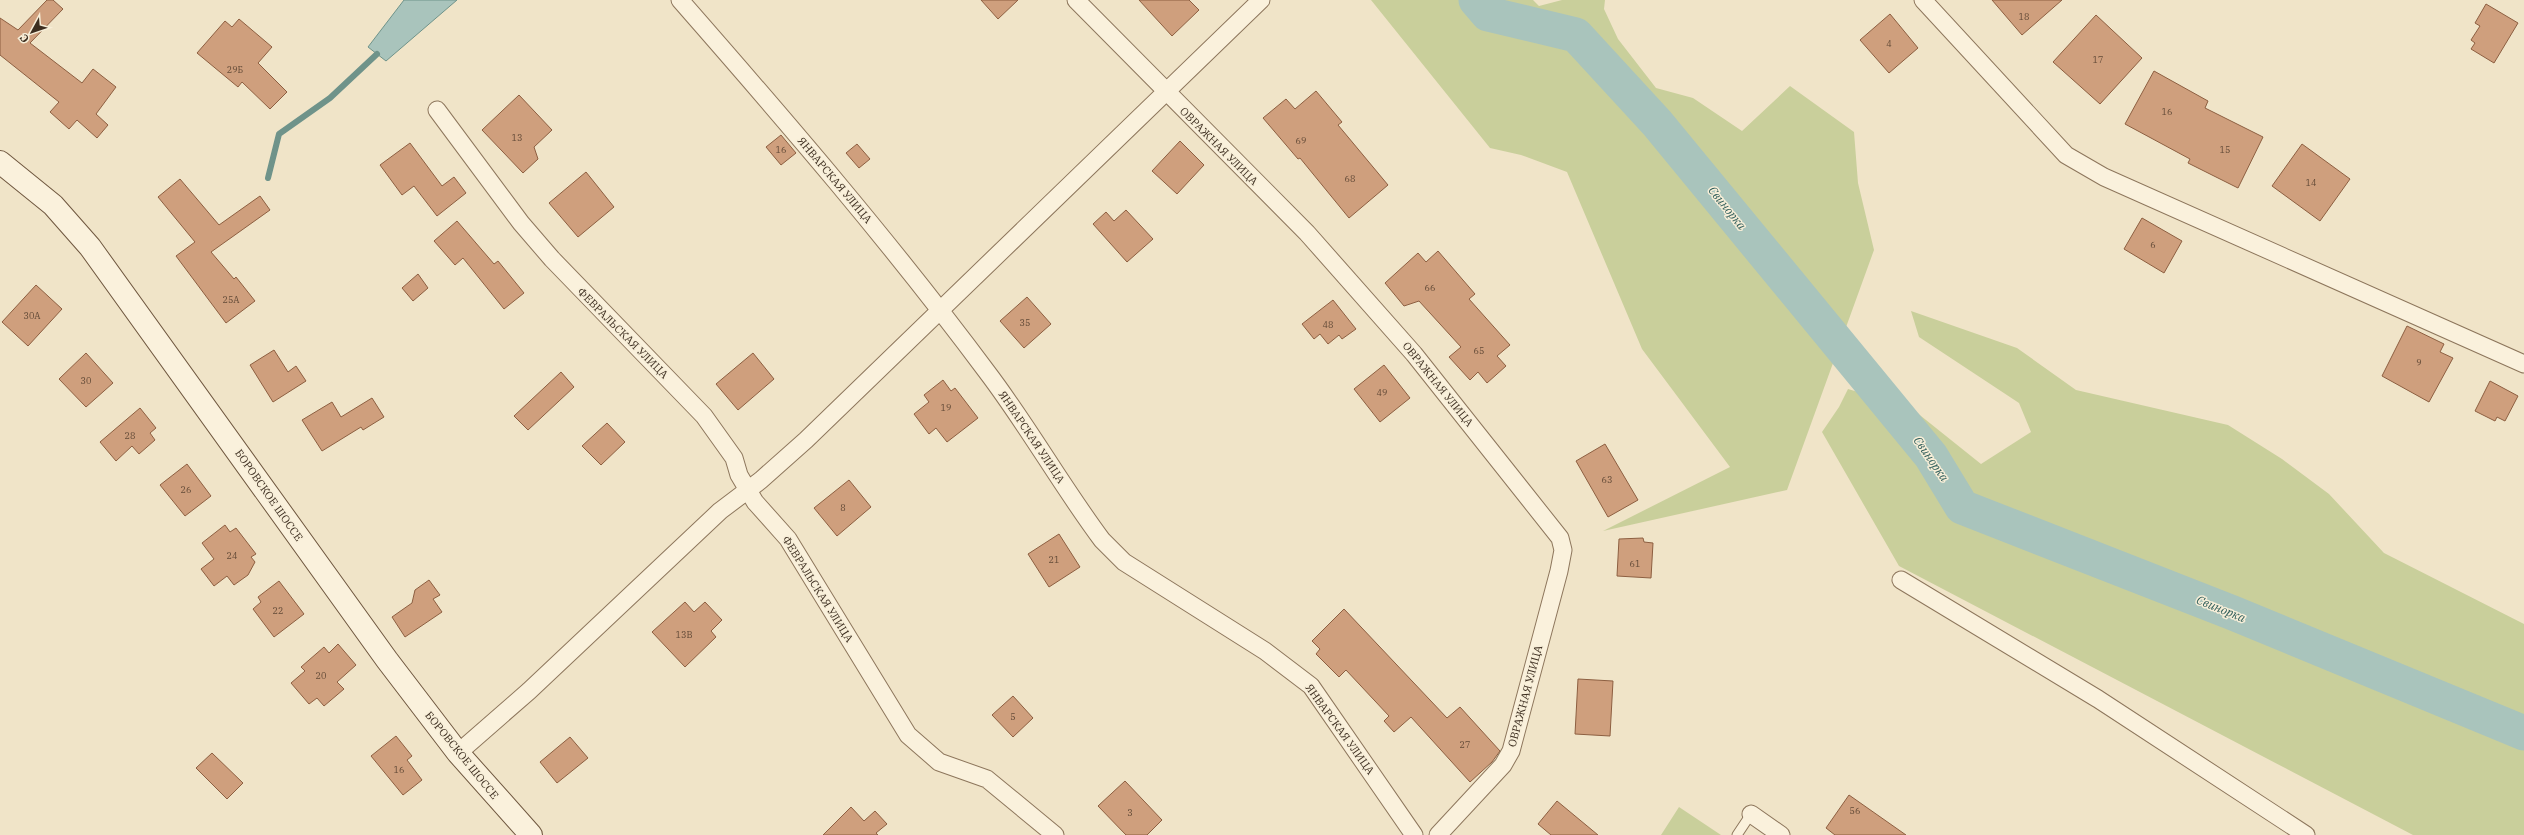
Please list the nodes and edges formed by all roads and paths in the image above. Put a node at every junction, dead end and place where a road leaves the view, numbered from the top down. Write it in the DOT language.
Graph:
graph roads {
  1 [pos="680,0"];
  2 [pos="1076,0"];
  3 [pos="1261,0"];
  4 [pos="1923,0"];
  5 [pos="1166,93"];
  6 [pos="437,110"];
  7 [pos="0,162"];
  8 [pos="940,310"];
  9 [pos="2524,364"];
  10 [pos="747,490"];
  11 [pos="1901,580"];
  12 [pos="458,753"];
  13 [pos="1751,814"];
  14 [pos="531,835"];
  15 [pos="1055,835"];
  16 [pos="1414,835"];
  17 [pos="1438,835"];
  18 [pos="1736,835"];
  19 [pos="1781,835"];
  20 [pos="2306,835"];
  1 -- 8 [label="street, ЯНВАРСКАЯ УЛИЦА"];
  2 -- 5 [label="street, ОВРАЖНАЯ УЛИЦА"];
  3 -- 5 [label="street"];
  4 -- 9 [label="street"];
  5 -- 8 [label="street"];
  5 -- 17 [label="street, ОВРАЖНАЯ УЛИЦА"];
  6 -- 10 [label="street, ФЕВРАЛЬСКАЯ УЛИЦА"];
  7 -- 12 [label="main road, БОРОВСКОЕ ШОССЕ"];
  8 -- 10 [label="street"];
  8 -- 16 [label="street, ЯНВАРСКАЯ УЛИЦА"];
  10 -- 12 [label="street"];
  10 -- 15 [label="street, ФЕВРАЛЬСКАЯ УЛИЦА"];
  11 -- 20 [label="street"];
  12 -- 14 [label="main road, БОРОВСКОЕ ШОССЕ"];
  13 -- 18 [label="lane"];
  13 -- 19 [label="street"];
}
